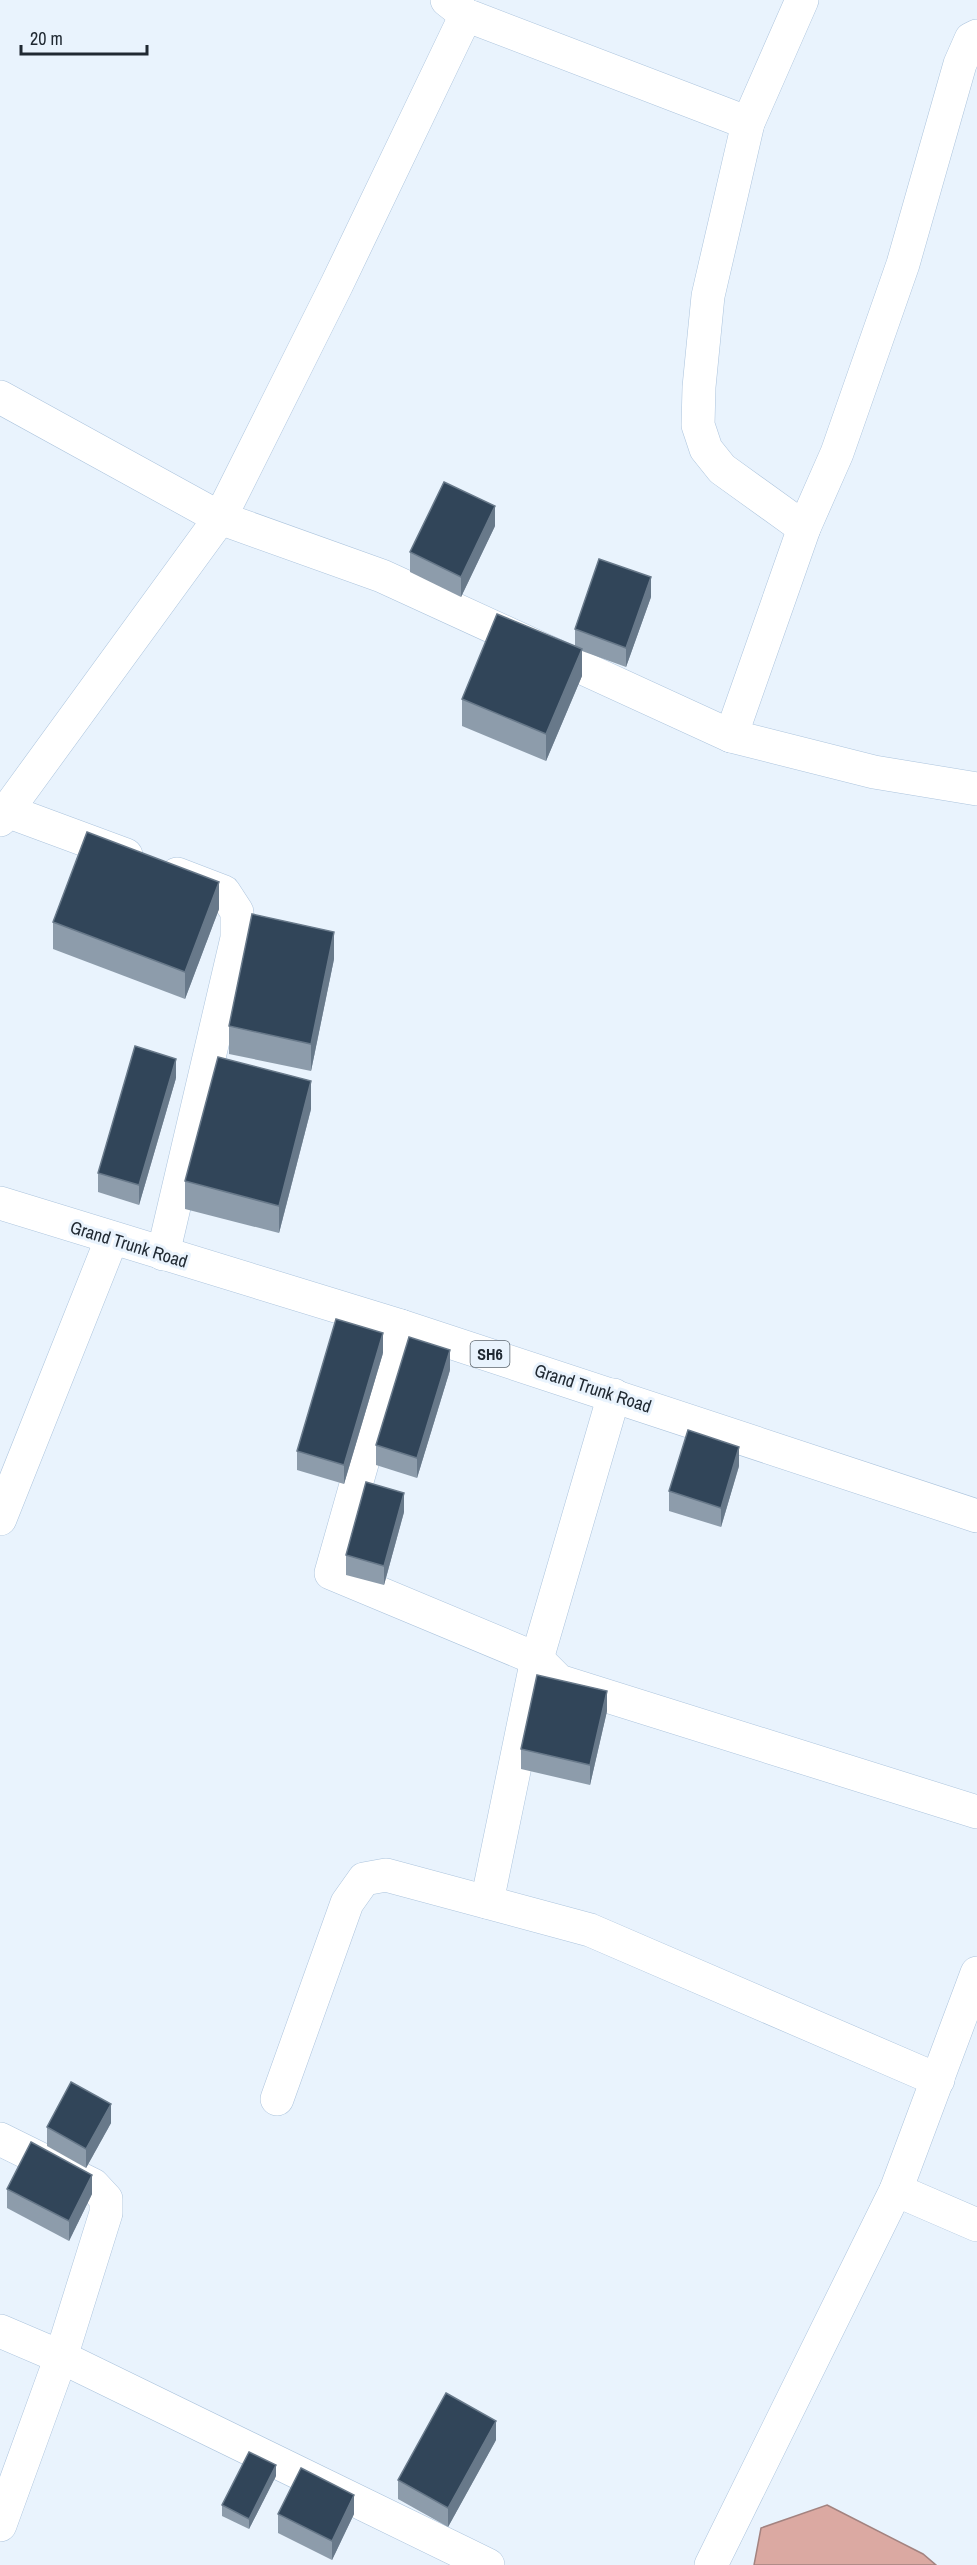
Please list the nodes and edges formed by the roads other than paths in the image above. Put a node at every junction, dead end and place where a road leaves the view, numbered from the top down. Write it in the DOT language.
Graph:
graph roads {
  1 [pos="802,0"];
  2 [pos="456,7"];
  3 [pos="977,36"];
  4 [pos="748,123"];
  5 [pos="0,397"];
  6 [pos="220,518"];
  7 [pos="804,528"];
  8 [pos="731,736"];
  9 [pos="977,789"];
  10 [pos="3,815"];
  11 [pos="0,1203"];
  12 [pos="112,1238"];
  13 [pos="163,1254"];
  14 [pos="401,1326"];
  15 [pos="614,1395"];
  16 [pos="977,1516"];
  17 [pos="0,1519"];
  18 [pos="537,1659"];
  19 [pos="977,1812"];
  20 [pos="487,1902"];
  21 [pos="977,1974"];
  22 [pos="938,2080"];
  23 [pos="277,2099"];
  24 [pos="0,2139"];
  25 [pos="896,2190"];
  26 [pos="977,2225"];
  27 [pos="0,2331"];
  28 [pos="61,2357"];
  29 [pos="0,2525"];
  30 [pos="488,2565"];
  31 [pos="711,2565"];
  1 -- 4 [label="street"];
  2 -- 4 [label="street"];
  2 -- 6 [label="street"];
  3 -- 7 [label="street"];
  4 -- 7 [label="street"];
  5 -- 6 [label="street"];
  6 -- 8 [label="street"];
  6 -- 10 [label="street"];
  7 -- 8 [label="street"];
  8 -- 9 [label="street"];
  10 -- 13 [label="street"];
  11 -- 12 [label="street, Grand Trunk Road / SH6"];
  12 -- 13 [label="street, Grand Trunk Road / SH6"];
  12 -- 17 [label="street"];
  13 -- 14 [label="street, Grand Trunk Road / SH6"];
  14 -- 15 [label="street, Grand Trunk Road / SH6"];
  14 -- 18 [label="street"];
  15 -- 16 [label="street, Grand Trunk Road / SH6"];
  15 -- 18 [label="street"];
  18 -- 19 [label="street"];
  18 -- 20 [label="street"];
  20 -- 22 [label="street"];
  20 -- 23 [label="street"];
  21 -- 22 [label="street"];
  22 -- 25 [label="street"];
  24 -- 28 [label="street"];
  25 -- 26 [label="street"];
  25 -- 31 [label="street"];
  27 -- 28 [label="street"];
  28 -- 29 [label="street"];
  28 -- 30 [label="street"];
}
